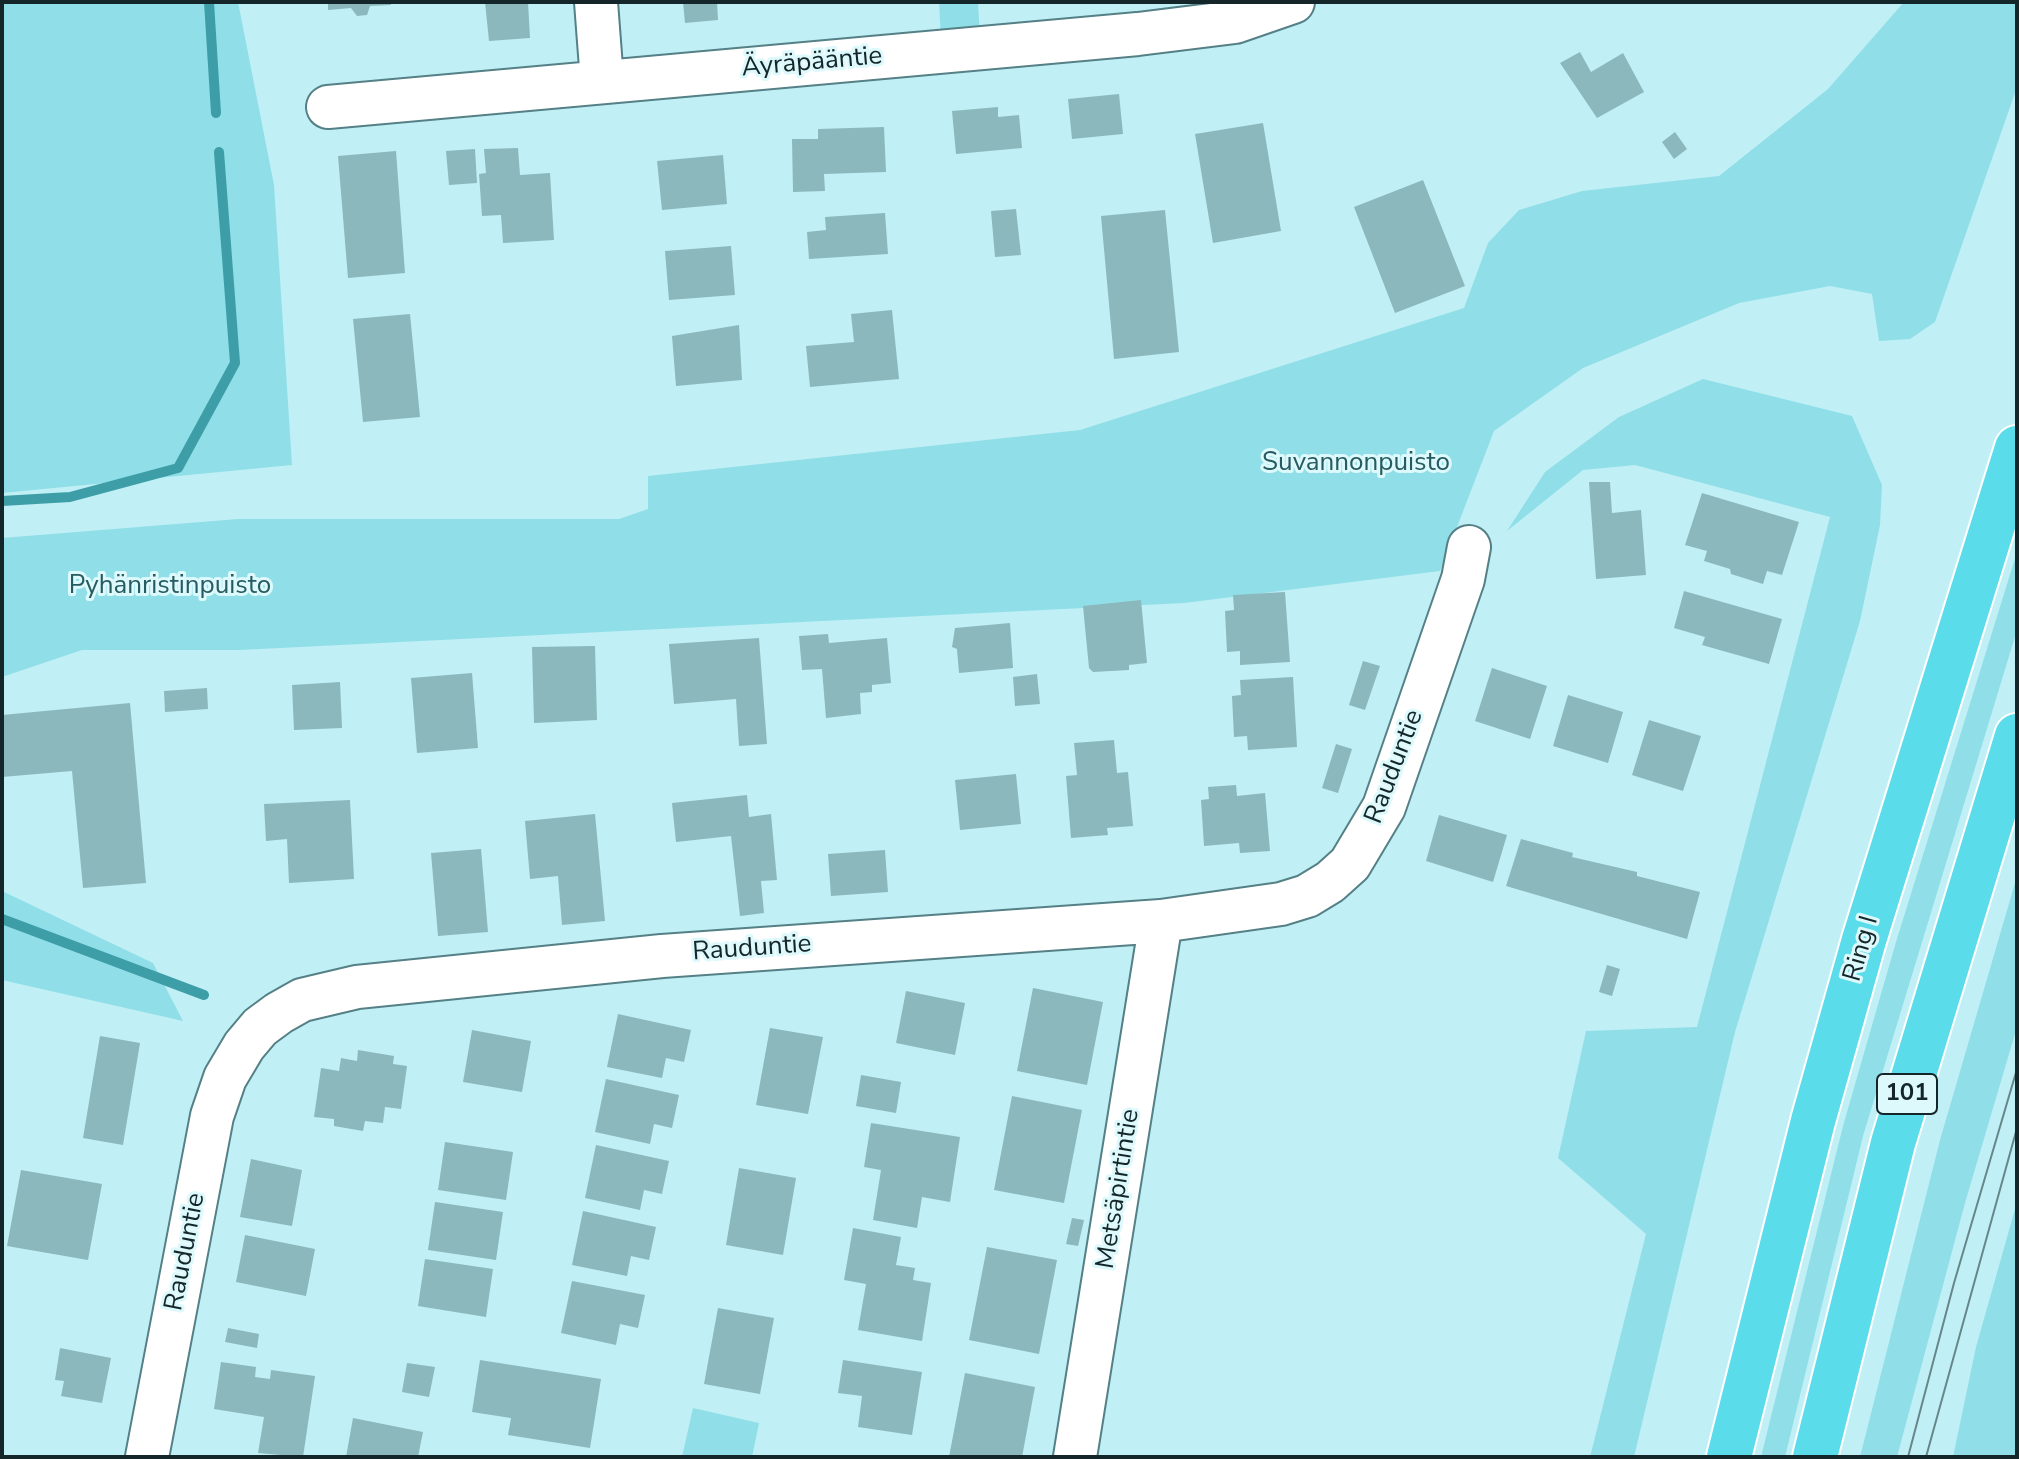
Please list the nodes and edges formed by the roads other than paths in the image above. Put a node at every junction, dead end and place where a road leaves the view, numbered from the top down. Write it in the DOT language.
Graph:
graph roads {
  1 [pos="596,2"];
  2 [pos="1293,2"];
  3 [pos="602,81"];
  4 [pos="328,107"];
  5 [pos="2017,448"];
  6 [pos="1469,547"];
  7 [pos="2017,736"];
  8 [pos="1161,921"];
  9 [pos="147,1457"];
  10 [pos="1075,1457"];
  11 [pos="1729,1457"];
  12 [pos="1815,1457"];
  1 -- 3 [label="street"];
  2 -- 3 [label="street, Äyräpääntie"];
  3 -- 4 [label="street, Äyräpääntie"];
  5 -- 11 [label="highway, Ring I"];
  6 -- 8 [label="street, Rauduntie"];
  7 -- 12 [label="highway, 101"];
  8 -- 9 [label="street, Rauduntie"];
  8 -- 10 [label="street, Metsäpirtintie"];
}
